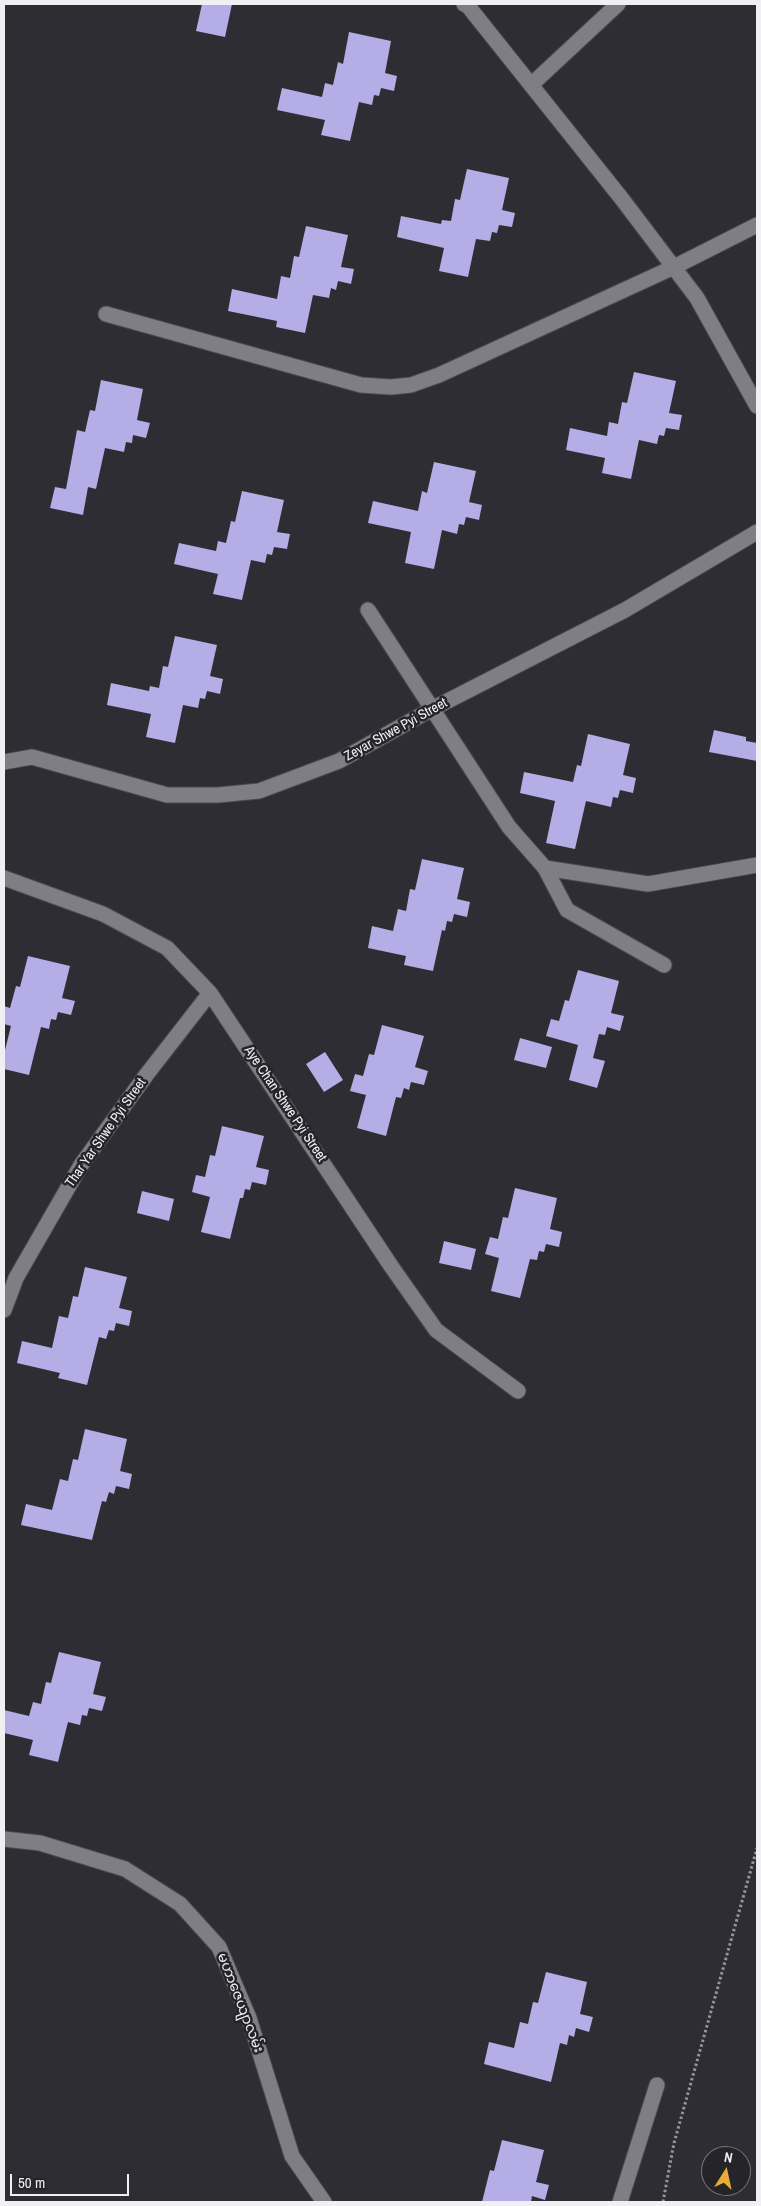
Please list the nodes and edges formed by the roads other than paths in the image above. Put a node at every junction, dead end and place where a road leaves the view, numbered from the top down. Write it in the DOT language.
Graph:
graph roads {
  1 [pos="464,4"];
  2 [pos="618,4"];
  3 [pos="531,85"];
  4 [pos="757,225"];
  5 [pos="674,267"];
  6 [pos="106,314"];
  7 [pos="757,406"];
  8 [pos="757,532"];
  9 [pos="368,610"];
  10 [pos="432,709"];
  11 [pos="4,762"];
  12 [pos="757,865"];
  13 [pos="545,868"];
  14 [pos="4,878"];
  15 [pos="664,965"];
  16 [pos="210,993"];
  17 [pos="5,1303"];
  18 [pos="518,1391"];
  19 [pos="4,1839"];
  20 [pos="656,2086"];
  21 [pos="324,2202"];
  22 [pos="620,2202"];
  1 -- 3 [label="street"];
  2 -- 3 [label="street"];
  3 -- 5 [label="street"];
  4 -- 5 [label="street"];
  5 -- 6 [label="street"];
  5 -- 7 [label="street"];
  8 -- 10 [label="street, Zeyar Shwe Pyi Street"];
  9 -- 10 [label="street"];
  10 -- 11 [label="street, Zeyar Shwe Pyi Street"];
  10 -- 13 [label="street"];
  12 -- 13 [label="street"];
  13 -- 15 [label="street"];
  14 -- 16 [label="street, Aye Chan Shwe Pyi Street"];
  16 -- 17 [label="street, Thar Yar Shwe Pyi Street"];
  16 -- 18 [label="street, Aye Chan Shwe Pyi Street"];
  19 -- 21 [label="street, မဟာဇေယျာလမ်း"];
  20 -- 22 [label="street"];
}
